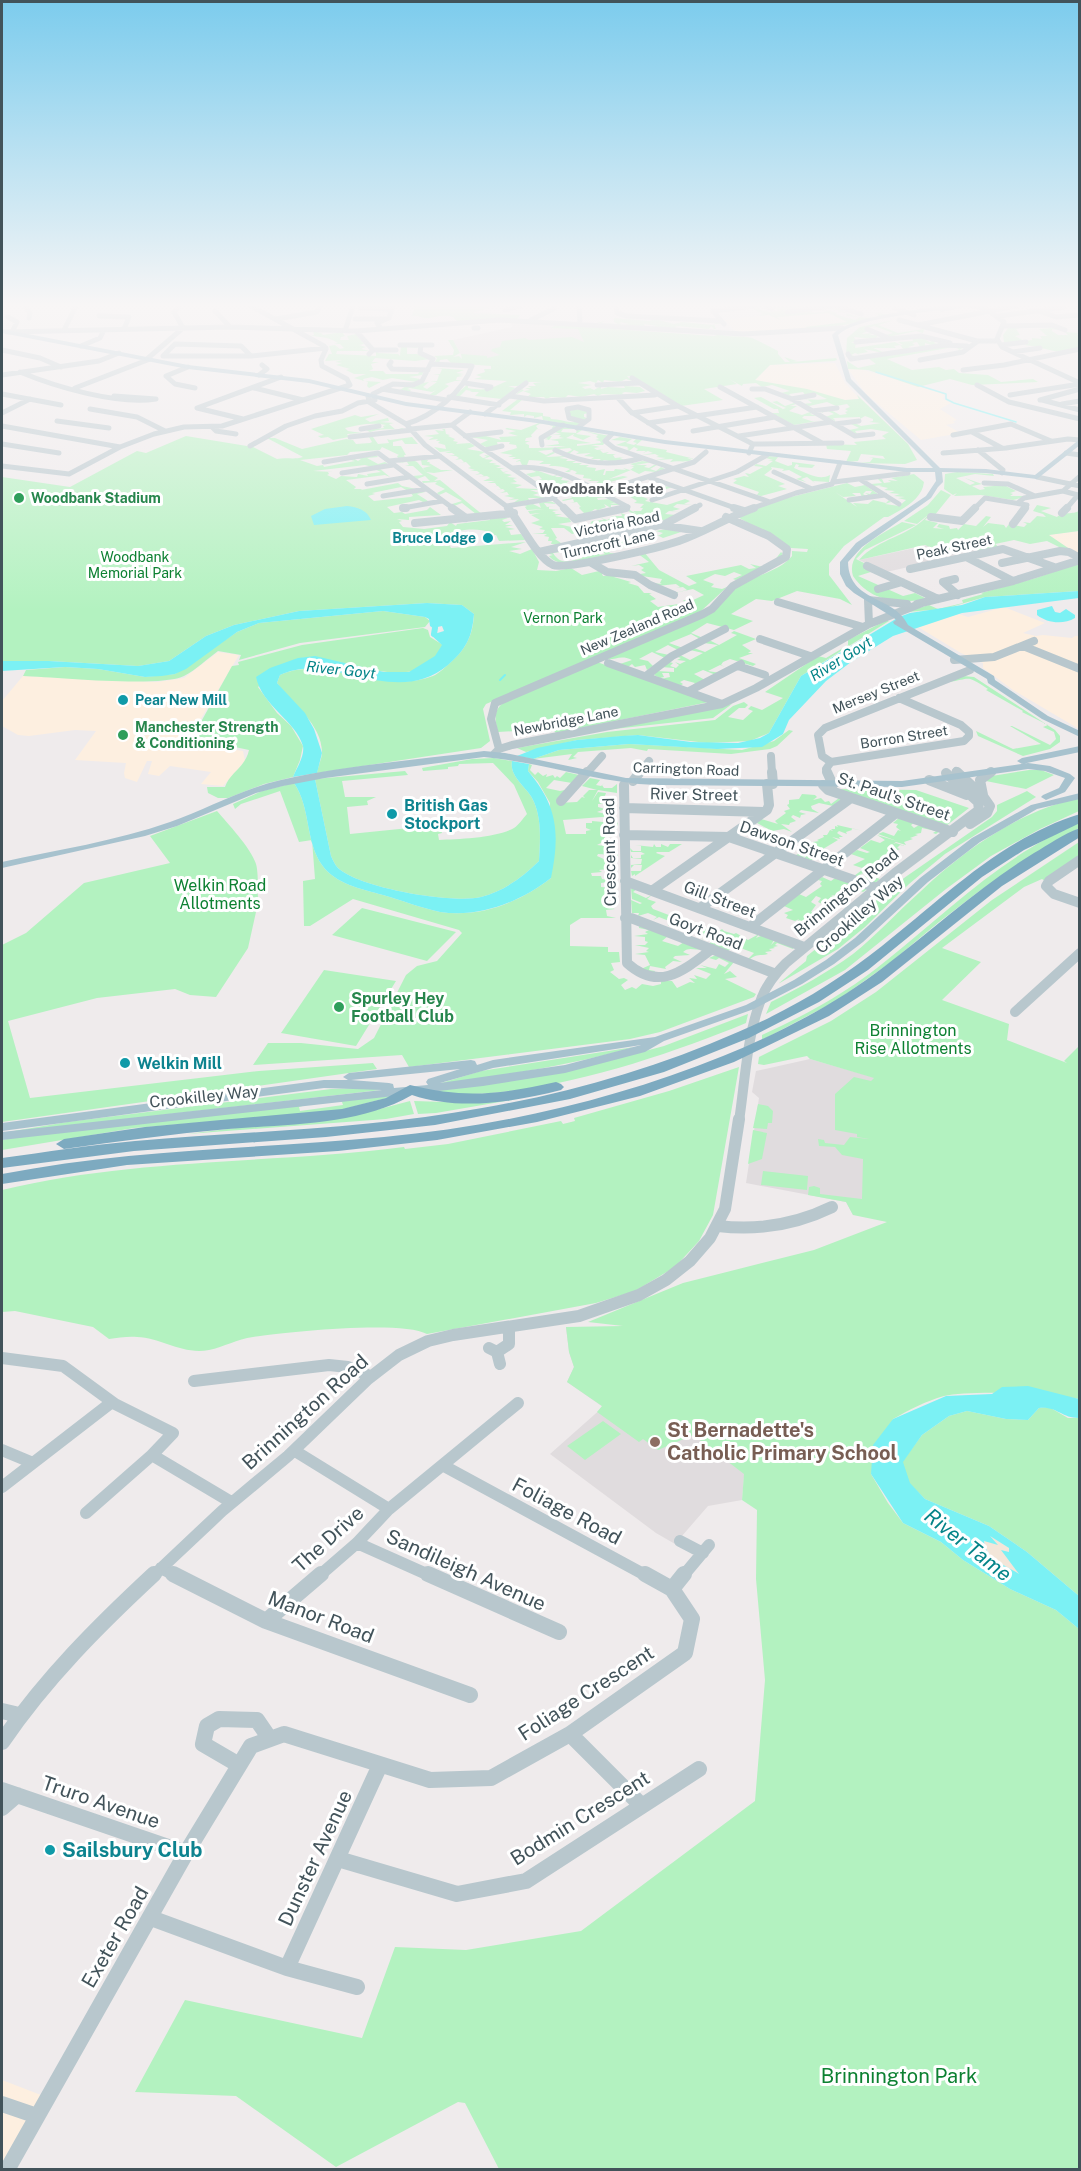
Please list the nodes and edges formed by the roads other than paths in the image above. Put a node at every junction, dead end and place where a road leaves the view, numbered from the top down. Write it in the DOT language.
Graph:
graph roads {
  1 [pos="198,407"];
  2 [pos="281,407"];
  3 [pos="349,407"];
  4 [pos="385,407"];
  5 [pos="432,407"];
  6 [pos="495,407"];
  7 [pos="627,407"];
  8 [pos="669,407"];
  9 [pos="681,407"];
  10 [pos="755,407"];
  11 [pos="757,407"];
  12 [pos="805,407"];
  13 [pos="874,407"];
  14 [pos="1025,407"];
  15 [pos="436,408"];
  16 [pos="837,408"];
  17 [pos="90,409"];
  18 [pos="812,411"];
  19 [pos="470,412"];
  20 [pos="1080,412"];
  21 [pos="632,413"];
  22 [pos="485,414"];
  23 [pos="698,416"];
  24 [pos="775,417"];
  25 [pos="1072,418"];
  26 [pos="1080,419"];
  27 [pos="243,420"];
  28 [pos="57,421"];
  29 [pos="859,421"];
  30 [pos="584,422"];
  31 [pos="648,423"];
  32 [pos="833,423"];
  33 [pos="82,425"];
  34 [pos="452,425"];
  35 [pos="563,425"];
  36 [pos="2,426"];
  37 [pos="378,426"];
  38 [pos="720,426"];
  39 [pos="794,427"];
  40 [pos="109,428"];
  41 [pos="213,428"];
  42 [pos="410,428"];
  43 [pos="577,428"];
  44 [pos="28,430"];
  45 [pos="693,430"];
  46 [pos="165,431"];
  47 [pos="501,432"];
  48 [pos="663,432"];
  49 [pos="972,432"];
  50 [pos="19,434"];
  51 [pos="236,434"];
  52 [pos="612,434"];
  53 [pos="873,434"];
  54 [pos="369,435"];
  55 [pos="953,435"];
  56 [pos="61,436"];
  57 [pos="465,436"];
  58 [pos="739,436"];
  59 [pos="350,437"];
  60 [pos="10,439"];
  61 [pos="1080,440"];
  62 [pos="1051,442"];
  63 [pos="2,443"];
  64 [pos="822,443"];
  65 [pos="842,443"];
  66 [pos="753,444"];
  67 [pos="542,445"];
  68 [pos="120,447"];
  69 [pos="250,447"];
  70 [pos="502,447"];
  71 [pos="1002,448"];
  72 [pos="485,450"];
  73 [pos="555,450"];
  74 [pos="978,450"];
  75 [pos="706,452"];
  76 [pos="59,453"];
  77 [pos="749,453"];
  78 [pos="943,453"];
  79 [pos="1066,453"];
  80 [pos="766,454"];
  81 [pos="1080,455"];
  82 [pos="440,456"];
  83 [pos="922,457"];
  84 [pos="643,458"];
  85 [pos="324,462"];
  86 [pos="391,463"];
  87 [pos="840,463"];
  88 [pos="2,466"];
  89 [pos="513,468"];
  90 [pos="674,469"];
  91 [pos="933,469"];
  92 [pos="1001,470"];
  93 [pos="904,471"];
  94 [pos="1045,471"];
  95 [pos="774,472"];
  96 [pos="342,473"];
  97 [pos="1013,474"];
  98 [pos="1068,476"];
  99 [pos="410,477"];
  100 [pos="648,477"];
  101 [pos="1037,477"];
  102 [pos="1079,477"];
  103 [pos="927,479"];
  104 [pos="861,480"];
  105 [pos="710,481"];
  106 [pos="834,482"];
  107 [pos="984,483"];
  108 [pos="367,484"];
  109 [pos="1071,484"];
  110 [pos="622,485"];
  111 [pos="1080,486"];
  112 [pos="426,489"];
  113 [pos="684,489"];
  114 [pos="812,489"];
  115 [pos="1063,491"];
  116 [pos="885,495"];
  117 [pos="383,496"];
  118 [pos="1035,496"];
  119 [pos="555,498"];
  120 [pos="652,500"];
  121 [pos="849,500"];
  122 [pos="442,501"];
  123 [pos="770,502"];
  124 [pos="1019,502"];
  125 [pos="899,504"];
  126 [pos="700,505"];
  127 [pos="507,506"];
  128 [pos="402,508"];
  129 [pos="744,511"];
  130 [pos="1062,511"];
  131 [pos="514,513"];
  132 [pos="466,518"];
  133 [pos="726,518"];
  134 [pos="934,518"];
  135 [pos="415,523"];
  136 [pos="663,525"];
  137 [pos="1024,525"];
  138 [pos="700,531"];
  139 [pos="539,552"];
  140 [pos="966,557"];
  141 [pos="1028,557"];
  142 [pos="1080,559"];
  143 [pos="590,562"];
  144 [pos="1002,563"];
  145 [pos="1054,567"];
  146 [pos="868,568"];
  147 [pos="910,569"];
  148 [pos="954,579"];
  149 [pos="1013,581"];
  150 [pos="902,582"];
  151 [pos="878,589"];
  152 [pos="958,595"];
  153 [pos="674,596"];
  154 [pos="868,600"];
  155 [pos="938,600"];
  156 [pos="778,602"];
  157 [pos="922,603"];
  158 [pos="894,617"];
  159 [pos="866,625"];
  160 [pos="725,629"];
  161 [pos="760,639"];
  162 [pos="1034,641"];
  163 [pos="1023,646"];
  164 [pos="810,656"];
  165 [pos="987,658"];
  166 [pos="958,659"];
  167 [pos="608,663"];
  168 [pos="972,668"];
  169 [pos="1080,669"];
  170 [pos="765,675"];
  171 [pos="646,676"];
  172 [pos="689,691"];
  173 [pos="899,698"];
  174 [pos="722,704"];
  175 [pos="1064,729"];
  176 [pos="1080,734"];
  177 [pos="1080,749"];
  178 [pos="496,752"];
  179 [pos="1064,753"];
  180 [pos="602,756"];
  181 [pos="771,756"];
  182 [pos="649,761"];
  183 [pos="831,762"];
  184 [pos="992,772"];
  185 [pos="587,773"];
  186 [pos="954,774"];
  187 [pos="1068,777"];
  188 [pos="929,780"];
  189 [pos="628,783"];
  190 [pos="1080,783"];
  191 [pos="770,784"];
  192 [pos="879,784"];
  193 [pos="828,785"];
  194 [pos="983,796"];
  195 [pos="1080,796"];
  196 [pos="851,798"];
  197 [pos="973,798"];
  198 [pos="561,801"];
  199 [pos="1034,807"];
  200 [pos="624,808"];
  201 [pos="764,812"];
  202 [pos="896,813"];
  203 [pos="1080,818"];
  204 [pos="953,832"];
  205 [pos="1080,832"];
  206 [pos="624,835"];
  207 [pos="729,837"];
  208 [pos="774,853"];
  209 [pos="1080,860"];
  210 [pos="2,865"];
  211 [pos="824,869"];
  212 [pos="625,881"];
  213 [pos="877,888"];
  214 [pos="653,890"];
  215 [pos="1080,903"];
  216 [pos="700,908"];
  217 [pos="625,918"];
  218 [pos="750,927"];
  219 [pos="804,947"];
  220 [pos="712,949"];
  221 [pos="1080,953"];
  222 [pos="773,978"];
  223 [pos="1015,1012"];
  224 [pos="660,1039"];
  225 [pos="702,1052"];
  226 [pos="493,1064"];
  227 [pos="324,1084"];
  228 [pos="410,1090"];
  229 [pos="2,1127"];
  230 [pos="2,1136"];
  231 [pos="2,1161"];
  232 [pos="2,1179"];
  233 [pos="832,1207"];
  234 [pos="718,1226"];
  235 [pos="509,1328"];
  236 [pos="495,1355"];
  237 [pos="2,1358"];
  238 [pos="370,1376"];
  239 [pos="194,1381"];
  240 [pos="112,1402"];
  241 [pos="518,1403"];
  242 [pos="2,1450"];
  243 [pos="295,1451"];
  244 [pos="152,1455"];
  245 [pos="33,1463"];
  246 [pos="444,1466"];
  247 [pos="2,1487"];
  248 [pos="231,1503"];
  249 [pos="389,1509"];
  250 [pos="86,1512"];
  251 [pos="680,1541"];
  252 [pos="357,1543"];
  253 [pos="161,1568"];
  254 [pos="672,1589"];
  255 [pos="266,1621"];
  256 [pos="559,1632"];
  257 [pos="470,1695"];
  258 [pos="2,1711"];
  259 [pos="19,1715"];
  260 [pos="570,1734"];
  261 [pos="270,1739"];
  262 [pos="2,1742"];
  263 [pos="239,1765"];
  264 [pos="380,1765"];
  265 [pos="699,1769"];
  266 [pos="9,1793"];
  267 [pos="641,1805"];
  268 [pos="2,1808"];
  269 [pos="186,1853"];
  270 [pos="338,1859"];
  271 [pos="150,1918"];
  272 [pos="287,1968"];
  273 [pos="357,1987"];
  274 [pos="2,2104"];
  275 [pos="37,2116"];
  276 [pos="8,2169"];
  1 -- 27 [label="street"];
  2 -- 27 [label="street"];
  3 -- 69 [label="street"];
  4 -- 42 [label="street, Turncroft Lane"];
  5 -- 15 [label="main road"];
  6 -- 22 [label="street"];
  7 -- 21 [label="street"];
  8 -- 21 [label="street"];
  9 -- 23 [label="street"];
  10 -- 23 [label="street"];
  11 -- 24 [label="street"];
  12 -- 18 [label="street"];
  13 -- 83 [label="main road"];
  14 -- 25 [label="street"];
  15 -- 19 [label="main road"];
  15 -- 42 [label="street"];
  16 -- 18 [label="street"];
  17 -- 46 [label="street"];
  18 -- 32 [label="street"];
  19 -- 22 [label="main road"];
  19 -- 34 [label="street"];
  20 -- 25 [label="street"];
  21 -- 31 [label="street"];
  22 -- 35 [label="main road"];
  23 -- 31 [label="street"];
  23 -- 38 [label="street"];
  24 -- 38 [label="street"];
  24 -- 39 [label="street"];
  25 -- 26 [label="street"];
  27 -- 41 [label="street"];
  28 -- 33 [label="street"];
  29 -- 32 [label="street"];
  30 -- 43 [label="street"];
  31 -- 48 [label="street"];
  32 -- 39 [label="street"];
  32 -- 53 [label="street"];
  33 -- 40 [label="street"];
  33 -- 56 [label="street"];
  34 -- 42 [label="street"];
  34 -- 57 [label="street"];
  35 -- 43 [label="main road"];
  35 -- 67 [label="street"];
  36 -- 44 [label="street"];
  37 -- 54 [label="street"];
  38 -- 45 [label="street"];
  38 -- 58 [label="street"];
  39 -- 58 [label="street"];
  39 -- 64 [label="street"];
  41 -- 46 [label="street"];
  41 -- 51 [label="street"];
  42 -- 54 [label="street"];
  42 -- 82 [label="street, Turncroft Lane"];
  43 -- 52 [label="main road"];
  44 -- 50 [label="street"];
  44 -- 56 [label="street"];
  46 -- 68 [label="street"];
  47 -- 57 [label="street"];
  49 -- 55 [label="street"];
  49 -- 62 [label="street"];
  49 -- 71 [label="street"];
  52 -- 77 [label="main road"];
  52 -- 84 [label="street"];
  54 -- 59 [label="street"];
  56 -- 68 [label="street"];
  57 -- 72 [label="street"];
  58 -- 66 [label="street"];
  60 -- 63 [label="street"];
  61 -- 62 [label="street"];
  61 -- 79 [label="main road"];
  62 -- 71 [label="street"];
  63 -- 76 [label="street"];
  64 -- 65 [label="street"];
  64 -- 66 [label="street"];
  66 -- 77 [label="street"];
  68 -- 88 [label="street"];
  70 -- 72 [label="street"];
  71 -- 74 [label="street"];
  72 -- 89 [label="street"];
  73 -- 84 [label="street"];
  74 -- 78 [label="street"];
  74 -- 92 [label="street"];
  75 -- 90 [label="street"];
  77 -- 80 [label="main road"];
  79 -- 81 [label="street"];
  79 -- 94 [label="main road"];
  80 -- 87 [label="main road"];
  80 -- 105 [label="street"];
  82 -- 86 [label="street"];
  82 -- 127 [label="street, Turncroft Lane"];
  83 -- 91 [label="main road"];
  83 -- 93 [label="main road"];
  84 -- 90 [label="street"];
  85 -- 86 [label="street"];
  86 -- 96 [label="street"];
  86 -- 99 [label="street"];
  87 -- 93 [label="main road"];
  87 -- 106 [label="street"];
  89 -- 119 [label="street"];
  89 -- 119 [label="street"];
  90 -- 100 [label="street"];
  90 -- 105 [label="street"];
  91 -- 92 [label="main road"];
  91 -- 93 [label="main road"];
  91 -- 154 [label="main road"];
  92 -- 97 [label="main road"];
  93 -- 103 [label="main road"];
  93 -- 104 [label="street, Turncroft Lane"];
  94 -- 97 [label="main road"];
  94 -- 101 [label="main road"];
  95 -- 114 [label="street"];
  97 -- 101 [label="main road"];
  98 -- 102 [label="street"];
  99 -- 108 [label="street"];
  99 -- 112 [label="street"];
  100 -- 110 [label="street"];
  100 -- 113 [label="street"];
  101 -- 109 [label="street"];
  102 -- 109 [label="street"];
  104 -- 106 [label="street, Turncroft Lane"];
  104 -- 116 [label="street"];
  105 -- 113 [label="street"];
  105 -- 123 [label="street"];
  106 -- 114 [label="street, Turncroft Lane"];
  107 -- 118 [label="street"];
  109 -- 111 [label="street"];
  109 -- 115 [label="street"];
  112 -- 117 [label="street"];
  112 -- 122 [label="street"];
  113 -- 120 [label="street"];
  113 -- 129 [label="street"];
  114 -- 123 [label="street, Turncroft Lane"];
  115 -- 118 [label="street"];
  115 -- 130 [label="street"];
  116 -- 121 [label="street"];
  116 -- 125 [label="street"];
  118 -- 124 [label="street"];
  119 -- 127 [label="street"];
  122 -- 128 [label="street"];
  122 -- 132 [label="street"];
  123 -- 129 [label="street, Turncroft Lane"];
  124 -- 134 [label="street"];
  124 -- 137 [label="street"];
  126 -- 136 [label="street"];
  127 -- 131 [label="street, Turncroft Lane"];
  129 -- 133 [label="street, Turncroft Lane"];
  131 -- 132 [label="street"];
  131 -- 139 [label="street, Turncroft Lane"];
  132 -- 135 [label="street"];
  133 -- 138 [label="street, Turncroft Lane"];
  133 -- 178 [label="street, New Zealand Road"];
  136 -- 138 [label="street, Victoria Road"];
  136 -- 139 [label="street, Victoria Road"];
  138 -- 143 [label="street, Turncroft Lane"];
  139 -- 143 [label="street, Turncroft Lane"];
  140 -- 141 [label="street, Peak Street"];
  140 -- 147 [label="street, Peak Street"];
  140 -- 149 [label="street"];
  141 -- 142 [label="street"];
  141 -- 144 [label="street"];
  141 -- 145 [label="street"];
  142 -- 145 [label="street, Newbridge Lane"];
  143 -- 153 [label="street"];
  145 -- 149 [label="street, Newbridge Lane"];
  146 -- 150 [label="street"];
  148 -- 152 [label="street"];
  149 -- 152 [label="street, Newbridge Lane"];
  150 -- 151 [label="street"];
  150 -- 155 [label="street"];
  152 -- 155 [label="street, Newbridge Lane"];
  154 -- 157 [label="street"];
  154 -- 158 [label="main road"];
  154 -- 159 [label="street"];
  155 -- 157 [label="street, Newbridge Lane"];
  156 -- 159 [label="street"];
  157 -- 158 [label="street, Newbridge Lane"];
  158 -- 159 [label="street, Newbridge Lane"];
  158 -- 166 [label="main road"];
  159 -- 164 [label="street, Newbridge Lane"];
  160 -- 171 [label="street"];
  161 -- 164 [label="street"];
  162 -- 163 [label="street, Mersey Street"];
  163 -- 165 [label="street, Mersey Street"];
  163 -- 169 [label="street"];
  164 -- 174 [label="street, Newbridge Lane"];
  165 -- 166 [label="street, Mersey Street"];
  165 -- 168 [label="street, Mersey Street"];
  166 -- 168 [label="main road"];
  167 -- 171 [label="street"];
  168 -- 173 [label="street, Mersey Street"];
  168 -- 175 [label="main road"];
  170 -- 172 [label="street"];
  171 -- 172 [label="street"];
  172 -- 174 [label="street"];
  173 -- 183 [label="street, Mersey Street"];
  173 -- 183 [label="street, Borron Street"];
  174 -- 178 [label="street, Newbridge Lane"];
  175 -- 176 [label="main road"];
  175 -- 179 [label="main road"];
  177 -- 179 [label="main road, Carrington Road"];
  178 -- 185 [label="main road, Carrington Road"];
  178 -- 210 [label="main road, Newbridge Lane"];
  179 -- 186 [label="main road, Carrington Road"];
  179 -- 187 [label="main road"];
  180 -- 185 [label="street"];
  181 -- 191 [label="street"];
  182 -- 189 [label="street"];
  183 -- 193 [label="street, Mersey Street"];
  184 -- 186 [label="main road, Carrington Road"];
  184 -- 187 [label="main road, Carrington Road"];
  184 -- 194 [label="street"];
  185 -- 189 [label="main road, Carrington Road"];
  185 -- 198 [label="street"];
  186 -- 188 [label="main road, Carrington Road"];
  186 -- 192 [label="main road, Carrington Road"];
  186 -- 194 [label="street"];
  186 -- 197 [label="street"];
  187 -- 190 [label="main road, Carrington Road"];
  187 -- 199 [label="main road, Crookilley Way"];
  188 -- 192 [label="main road, Carrington Road"];
  188 -- 197 [label="street"];
  189 -- 191 [label="main road, Carrington Road"];
  189 -- 200 [label="street, Crescent Road"];
  191 -- 193 [label="main road, Carrington Road"];
  191 -- 201 [label="street"];
  192 -- 193 [label="main road, Carrington Road"];
  193 -- 196 [label="street, St. Paul's Street"];
  194 -- 204 [label="street, Brinnington Road"];
  195 -- 199 [label="main road, Crookilley Way"];
  196 -- 202 [label="street, St. Paul's Street"];
  196 -- 208 [label="street"];
  197 -- 204 [label="street, Brinnington Road"];
  199 -- 224 [label="main road, Crookilley Way"];
  200 -- 201 [label="street, River Street"];
  200 -- 206 [label="street, Crescent Road"];
  201 -- 207 [label="street"];
  202 -- 204 [label="street, St. Paul's Street"];
  202 -- 211 [label="street"];
  203 -- 225 [label="highway"];
  204 -- 213 [label="street, Brinnington Road"];
  205 -- 232 [label="highway"];
  206 -- 207 [label="street, Dawson Street"];
  206 -- 212 [label="street, Crescent Road"];
  207 -- 208 [label="street, Dawson Street"];
  207 -- 214 [label="street"];
  208 -- 211 [label="street, Dawson Street"];
  208 -- 216 [label="street"];
  209 -- 215 [label="street"];
  211 -- 213 [label="street, Dawson Street"];
  211 -- 218 [label="street"];
  212 -- 214 [label="street, Gill Street"];
  212 -- 217 [label="street, Crescent Road"];
  213 -- 219 [label="street, Brinnington Road"];
  214 -- 216 [label="street, Gill Street"];
  216 -- 218 [label="street, Gill Street"];
  217 -- 220 [label="street, Goyt Road"];
  217 -- 220 [label="street, Crescent Road"];
  218 -- 219 [label="street, Gill Street"];
  219 -- 222 [label="street, Brinnington Road"];
  220 -- 222 [label="street, Goyt Road"];
  221 -- 223 [label="street"];
  222 -- 234 [label="street, Brinnington Road"];
  224 -- 226 [label="main road, Crookilley Way"];
  224 -- 228 [label="main road, Crookilley Way"];
  225 -- 228 [label="highway"];
  225 -- 231 [label="highway"];
  226 -- 227 [label="main road, Crookilley Way"];
  226 -- 228 [label="main road, Crookilley Way"];
  227 -- 228 [label="main road, Crookilley Way"];
  227 -- 229 [label="main road, Crookilley Way"];
  228 -- 230 [label="main road, Crookilley Way"];
  228 -- 231 [label="highway"];
  233 -- 234 [label="street"];
  234 -- 235 [label="street, Brinnington Road"];
  235 -- 236 [label="street"];
  235 -- 238 [label="street, Brinnington Road"];
  237 -- 240 [label="street"];
  238 -- 239 [label="street"];
  238 -- 243 [label="street, Brinnington Road"];
  240 -- 244 [label="street"];
  240 -- 245 [label="street"];
  241 -- 246 [label="street"];
  242 -- 245 [label="street"];
  243 -- 248 [label="street, Brinnington Road"];
  243 -- 249 [label="street"];
  244 -- 248 [label="street"];
  244 -- 250 [label="street"];
  245 -- 247 [label="street"];
  246 -- 249 [label="street"];
  246 -- 254 [label="street, Foliage Road"];
  248 -- 253 [label="street, Brinnington Road"];
  249 -- 252 [label="street, The Drive"];
  251 -- 254 [label="street"];
  252 -- 255 [label="street, The Drive"];
  252 -- 256 [label="street, Sandileigh Avenue"];
  253 -- 255 [label="street, Manor Road"];
  253 -- 259 [label="street, Brinnington Road"];
  254 -- 260 [label="street, Foliage Crescent"];
  255 -- 257 [label="street, Manor Road"];
  258 -- 259 [label="street"];
  259 -- 262 [label="street, Brinnington Road"];
  260 -- 264 [label="street, Foliage Crescent"];
  260 -- 267 [label="street"];
  261 -- 263 [label="street, Exeter Road"];
  261 -- 263 [label="street"];
  261 -- 264 [label="street, Foliage Crescent"];
  263 -- 269 [label="street, Exeter Road"];
  264 -- 270 [label="street, Dunster Avenue"];
  265 -- 267 [label="street, Bodmin Crescent"];
  266 -- 268 [label="street"];
  266 -- 269 [label="street, Truro Avenue"];
  267 -- 270 [label="street, Bodmin Crescent"];
  269 -- 271 [label="street, Exeter Road"];
  270 -- 272 [label="street, Dunster Avenue"];
  271 -- 272 [label="street"];
  271 -- 275 [label="street, Exeter Road"];
  272 -- 273 [label="street"];
  274 -- 275 [label="street"];
  275 -- 276 [label="street, Exeter Road"];
}
